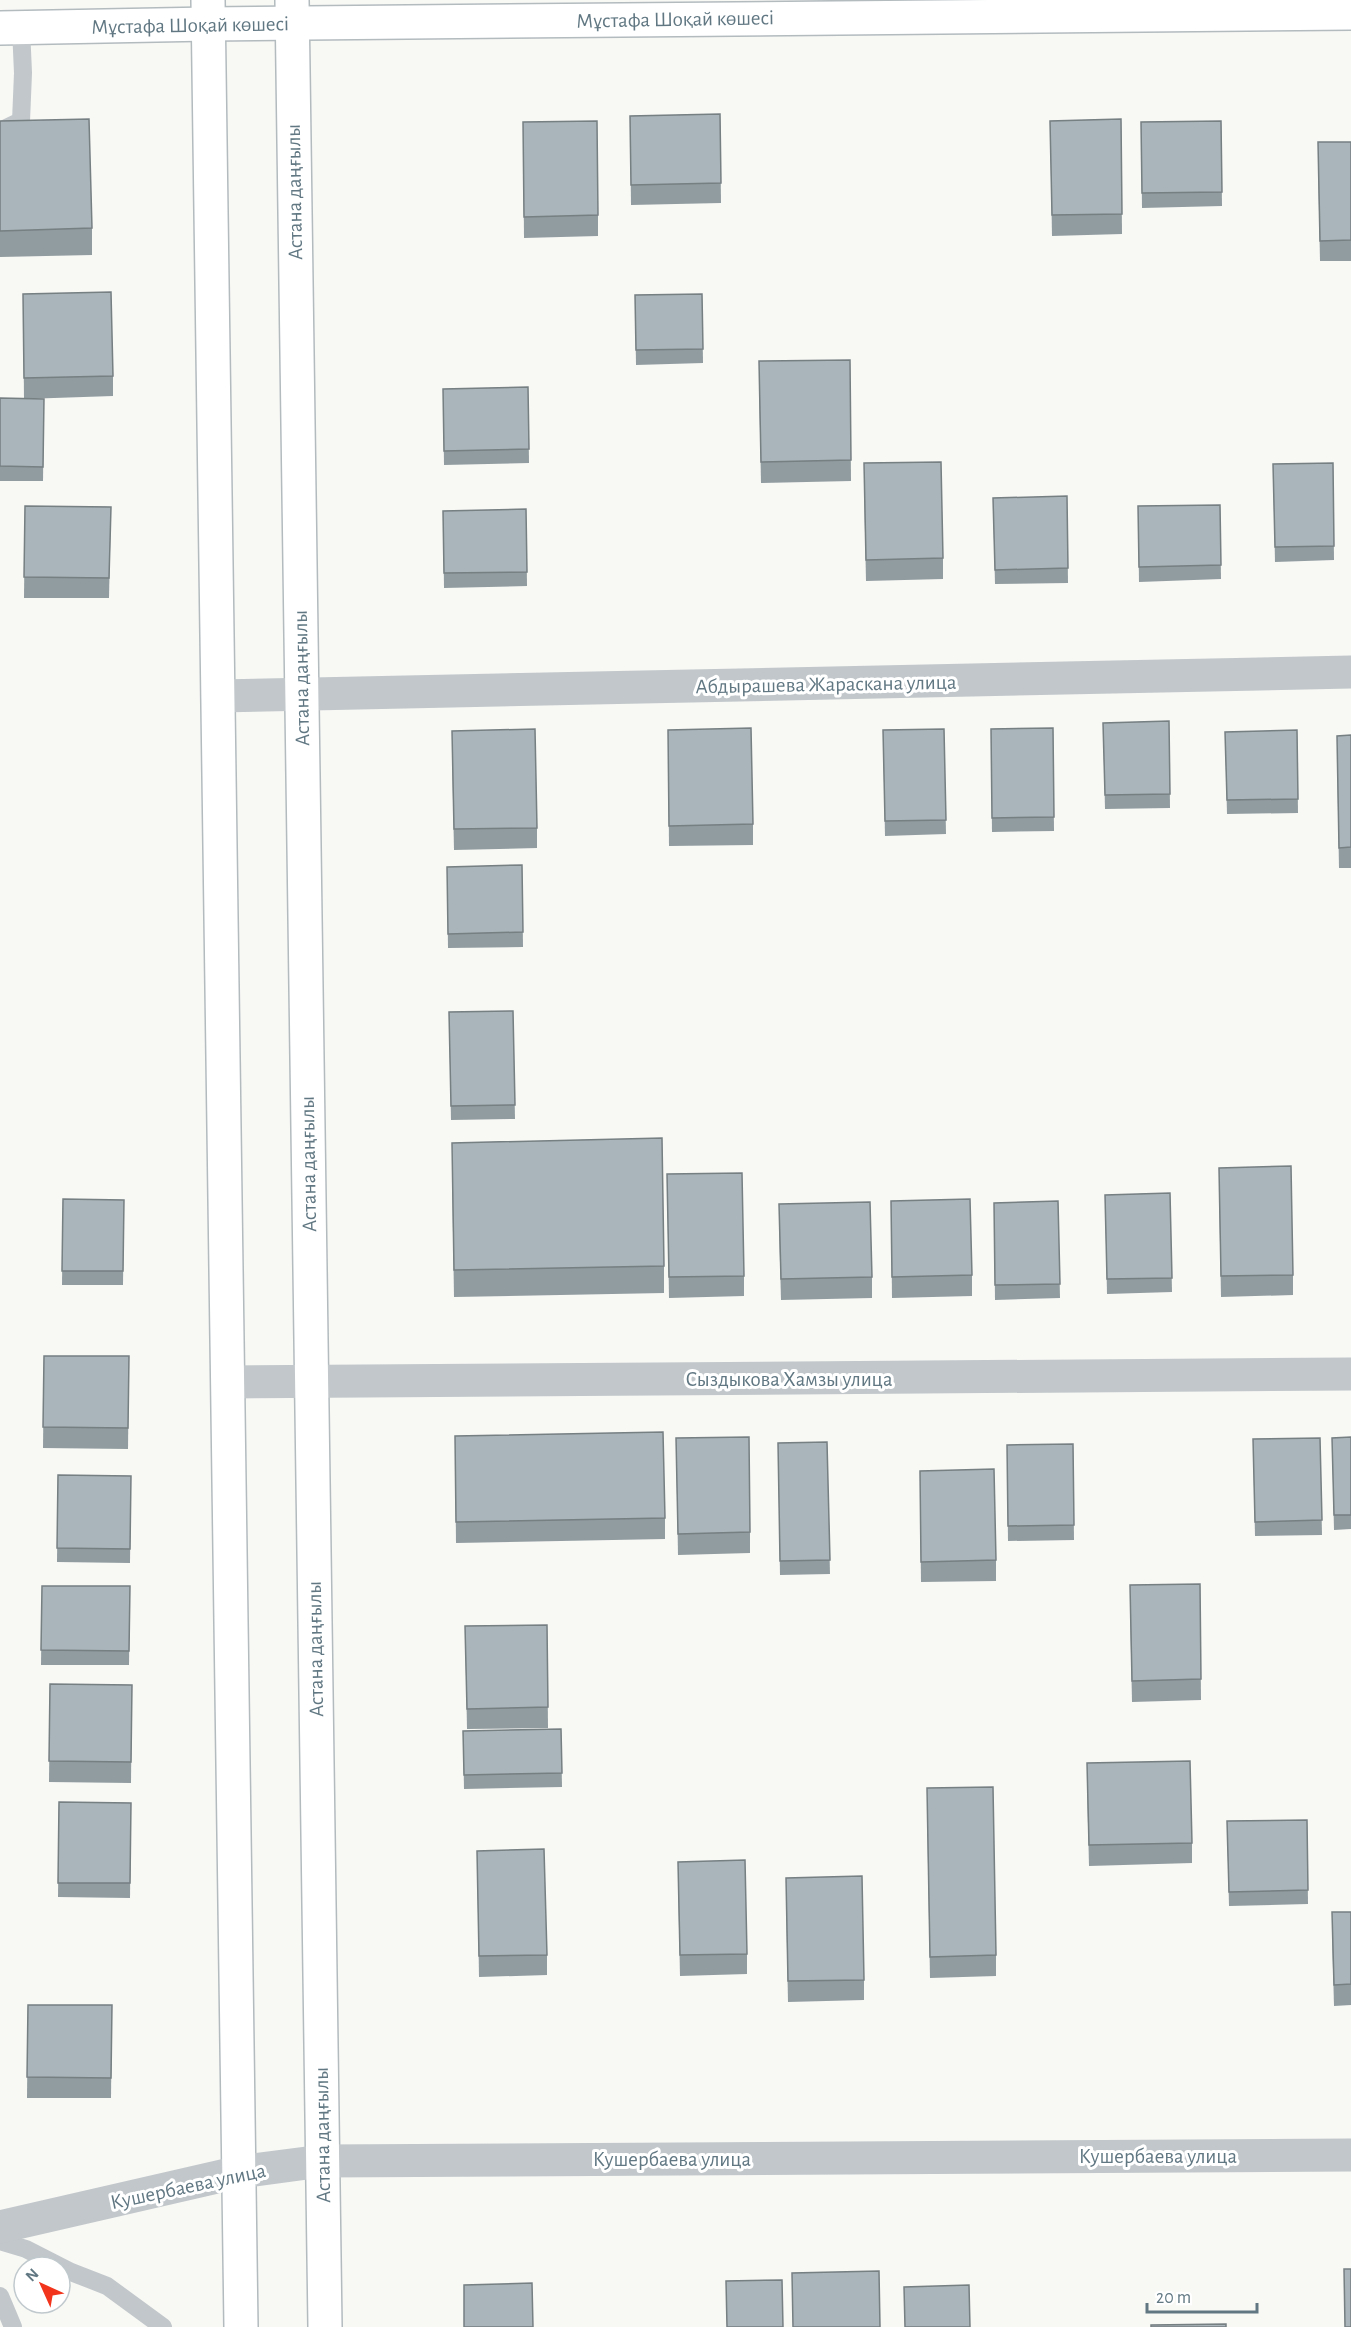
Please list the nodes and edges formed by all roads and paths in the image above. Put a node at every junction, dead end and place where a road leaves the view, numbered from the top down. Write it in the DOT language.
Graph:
graph roads {
  1 [pos="208,12"];
  2 [pos="292,12"];
  3 [pos="1351,13"];
  4 [pos="10,28"];
  5 [pos="0,132"];
  6 [pos="1351,672"];
  7 [pos="219,696"];
  8 [pos="302,696"];
  9 [pos="1351,1374"];
  10 [pos="228,1382"];
  11 [pos="311,1383"];
  12 [pos="1351,2155"];
  13 [pos="322,2161"];
  14 [pos="239,2172"];
  15 [pos="0,2227"];
  16 [pos="0,2241"];
  17 [pos="0,2296"];
  18 [pos="13,2327"];
  19 [pos="163,2327"];
  20 [pos="241,2327"];
  21 [pos="325,2327"];
  1 -- 2 [label="street, Мұстафа Шоқай көшесі"];
  1 -- 4 [label="street, Мұстафа Шоқай көшесі"];
  1 -- 7 [label="street"];
  2 -- 3 [label="street, Мұстафа Шоқай көшесі"];
  2 -- 8 [label="street, Астана даңғылы"];
  4 -- 5 [label="lane"];
  6 -- 8 [label="street, Абдырашева Жараскана улица"];
  7 -- 8 [label="street, Абдырашева Жараскана улица"];
  7 -- 10 [label="street"];
  8 -- 11 [label="street, Астана даңғылы"];
  9 -- 11 [label="street, Сыздыкова Хамзы улица"];
  10 -- 11 [label="street, Сыздыкова Хамзы улица"];
  10 -- 14 [label="street"];
  11 -- 13 [label="street, Астана даңғылы"];
  12 -- 13 [label="street, Кушербаева улица"];
  13 -- 14 [label="street, Кушербаева улица"];
  13 -- 21 [label="street, Астана даңғылы"];
  14 -- 15 [label="street, Кушербаева улица"];
  14 -- 20 [label="street"];
  16 -- 19 [label="lane"];
  17 -- 18 [label="lane"];
}
